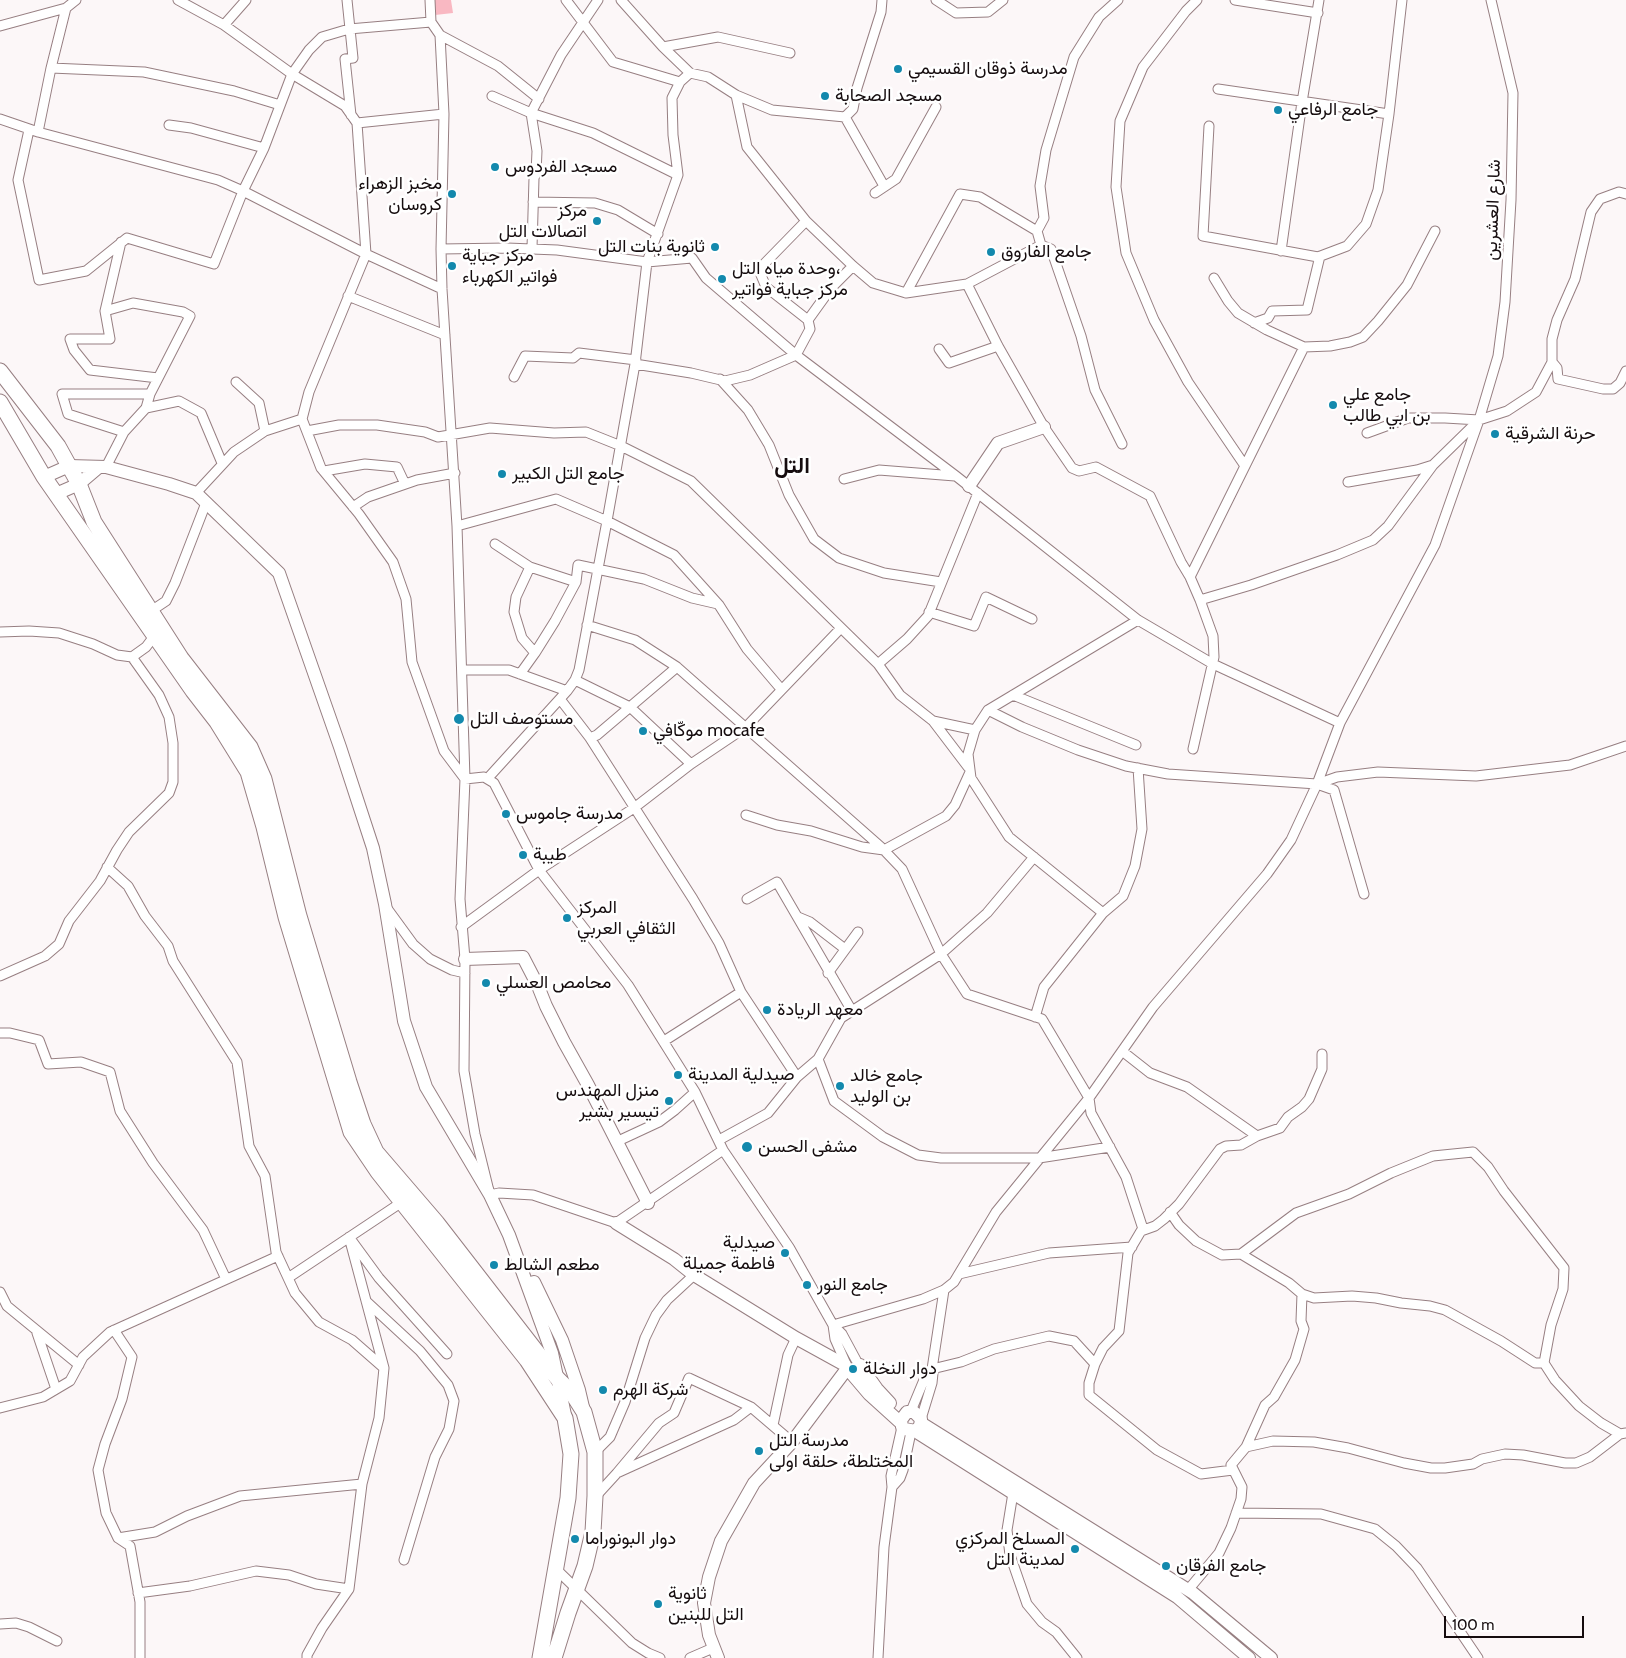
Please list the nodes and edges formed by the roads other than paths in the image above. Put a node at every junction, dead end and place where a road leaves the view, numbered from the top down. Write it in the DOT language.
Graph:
graph roads {
  1 [pos="76,0"];
  2 [pos="178,0"];
  3 [pos="347,0"];
  4 [pos="430,0"];
  5 [pos="566,0"];
  6 [pos="598,0"];
  7 [pos="621,0"];
  8 [pos="882,0"];
  9 [pos="936,0"];
  10 [pos="1003,0"];
  11 [pos="1118,0"];
  12 [pos="1197,0"];
  13 [pos="1235,0"];
  14 [pos="1319,0"];
  15 [pos="1402,0"];
  16 [pos="1491,0"];
  17 [pos="242,1"];
  18 [pos="66,8"];
  19 [pos="1318,13"];
  20 [pos="431,22"];
  21 [pos="583,24"];
  22 [pos="224,25"];
  23 [pos="0,26"];
  24 [pos="349,29"];
  25 [pos="440,35"];
  26 [pos="664,47"];
  27 [pos="790,53"];
  28 [pos="50,68"];
  29 [pos="690,73"];
  30 [pos="292,74"];
  31 [pos="680,82"];
  32 [pos="1218,89"];
  33 [pos="736,95"];
  34 [pos="492,96"];
  35 [pos="539,99"];
  36 [pos="1302,102"];
  37 [pos="280,105"];
  38 [pos="936,107"];
  39 [pos="531,113"];
  40 [pos="444,114"];
  41 [pos="1389,114"];
  42 [pos="351,115"];
  43 [pos="845,118"];
  44 [pos="0,119"];
  45 [pos="357,123"];
  46 [pos="169,125"];
  47 [pos="1208,126"];
  48 [pos="33,131"];
  49 [pos="264,148"];
  50 [pos="678,175"];
  51 [pos="884,186"];
  52 [pos="243,191"];
  53 [pos="875,193"];
  54 [pos="1626,194"];
  55 [pos="533,202"];
  56 [pos="806,221"];
  57 [pos="1037,231"];
  58 [pos="1435,232"];
  59 [pos="658,234"];
  60 [pos="121,242"];
  61 [pos="1041,245"];
  62 [pos="532,248"];
  63 [pos="441,249"];
  64 [pos="1281,251"];
  65 [pos="366,254"];
  66 [pos="1320,256"];
  67 [pos="648,262"];
  68 [pos="853,266"];
  69 [pos="1214,278"];
  70 [pos="966,284"];
  71 [pos="442,289"];
  72 [pos="906,293"];
  73 [pos="348,296"];
  74 [pos="105,311"];
  75 [pos="808,320"];
  76 [pos="1254,323"];
  77 [pos="445,334"];
  78 [pos="998,346"];
  79 [pos="1304,346"];
  80 [pos="939,349"];
  81 [pos="796,355"];
  82 [pos="635,362"];
  83 [pos="1552,362"];
  84 [pos="0,371"];
  85 [pos="1626,371"];
  86 [pos="514,377"];
  87 [pos="158,378"];
  88 [pos="720,379"];
  89 [pos="236,382"];
  90 [pos="150,394"];
  91 [pos="0,402"];
  92 [pos="146,408"];
  93 [pos="302,419"];
  94 [pos="1479,420"];
  95 [pos="1044,427"];
  96 [pos="265,431"];
  97 [pos="307,431"];
  98 [pos="124,432"];
  99 [pos="1367,433"];
  100 [pos="452,435"];
  101 [pos="1122,444"];
  102 [pos="621,446"];
  103 [pos="222,463"];
  104 [pos="1433,464"];
  105 [pos="68,466"];
  106 [pos="1245,466"];
  107 [pos="102,467"];
  108 [pos="324,471"];
  109 [pos="455,473"];
  110 [pos="956,476"];
  111 [pos="44,478"];
  112 [pos="844,479"];
  113 [pos="1348,482"];
  114 [pos="79,484"];
  115 [pos="406,484"];
  116 [pos="973,490"];
  117 [pos="196,493"];
  118 [pos="56,494"];
  119 [pos="206,503"];
  120 [pos="353,507"];
  121 [pos="607,521"];
  122 [pos="458,526"];
  123 [pos="495,544"];
  124 [pos="530,567"];
  125 [pos="598,568"];
  126 [pos="1190,577"];
  127 [pos="576,582"];
  128 [pos="941,582"];
  129 [pos="1200,600"];
  130 [pos="719,604"];
  131 [pos="151,611"];
  132 [pos="929,612"];
  133 [pos="1032,619"];
  134 [pos="1138,620"];
  135 [pos="587,625"];
  136 [pos="840,628"];
  137 [pos="0,632"];
  138 [pos="155,635"];
  139 [pos="535,652"];
  140 [pos="132,657"];
  141 [pos="878,664"];
  142 [pos="1213,664"];
  143 [pos="677,667"];
  144 [pos="462,670"];
  145 [pos="520,674"];
  146 [pos="575,680"];
  147 [pos="781,689"];
  148 [pos="568,690"];
  149 [pos="1013,695"];
  150 [pos="560,699"];
  151 [pos="630,707"];
  152 [pos="988,710"];
  153 [pos="934,721"];
  154 [pos="1340,723"];
  155 [pos="746,727"];
  156 [pos="975,730"];
  157 [pos="590,738"];
  158 [pos="1136,746"];
  159 [pos="1626,746"];
  160 [pos="1192,749"];
  161 [pos="691,764"];
  162 [pos="1138,768"];
  163 [pos="970,770"];
  164 [pos="488,778"];
  165 [pos="465,779"];
  166 [pos="1318,784"];
  167 [pos="634,808"];
  168 [pos="746,815"];
  169 [pos="884,850"];
  170 [pos="1034,857"];
  171 [pos="107,867"];
  172 [pos="539,870"];
  173 [pos="1364,894"];
  174 [pos="747,900"];
  175 [pos="385,904"];
  176 [pos="1103,913"];
  177 [pos="798,917"];
  178 [pos="461,927"];
  179 [pos="858,932"];
  180 [pos="845,948"];
  181 [pos="940,954"];
  182 [pos="465,959"];
  183 [pos="465,973"];
  184 [pos="828,973"];
  185 [pos="0,976"];
  186 [pos="741,992"];
  187 [pos="852,1011"];
  188 [pos="1035,1017"];
  189 [pos="0,1033"];
  190 [pos="664,1041"];
  191 [pos="1122,1051"];
  192 [pos="1322,1054"];
  193 [pos="818,1059"];
  194 [pos="797,1077"];
  195 [pos="695,1092"];
  196 [pos="1089,1098"];
  197 [pos="1257,1136"];
  198 [pos="719,1140"];
  199 [pos="616,1142"];
  200 [pos="1110,1147"];
  201 [pos="723,1150"];
  202 [pos="1039,1158"];
  203 [pos="490,1195"];
  204 [pos="402,1202"];
  205 [pos="648,1202"];
  206 [pos="1170,1212"];
  207 [pos="616,1223"];
  208 [pos="1143,1229"];
  209 [pos="509,1235"];
  210 [pos="349,1237"];
  211 [pos="1132,1247"];
  212 [pos="1241,1254"];
  213 [pos="278,1256"];
  214 [pos="959,1274"];
  215 [pos="694,1275"];
  216 [pos="288,1278"];
  217 [pos="226,1279"];
  218 [pos="944,1290"];
  219 [pos="0,1292"];
  220 [pos="1302,1294"];
  221 [pos="366,1301"];
  222 [pos="833,1325"];
  223 [pos="114,1330"];
  224 [pos="37,1332"];
  225 [pos="796,1338"];
  226 [pos="446,1354"];
  227 [pos="1544,1363"];
  228 [pos="1095,1364"];
  229 [pos="79,1365"];
  230 [pos="851,1366"];
  231 [pos="384,1368"];
  232 [pos="932,1368"];
  233 [pos="557,1378"];
  234 [pos="56,1389"];
  235 [pos="751,1407"];
  236 [pos="0,1408"];
  237 [pos="584,1412"];
  238 [pos="565,1418"];
  239 [pos="911,1423"];
  240 [pos="773,1425"];
  241 [pos="1623,1434"];
  242 [pos="792,1442"];
  243 [pos="1246,1446"];
  244 [pos="595,1452"];
  245 [pos="1233,1470"];
  246 [pos="617,1473"];
  247 [pos="362,1484"];
  248 [pos="1014,1493"];
  249 [pos="596,1496"];
  250 [pos="568,1498"];
  251 [pos="1236,1513"];
  252 [pos="118,1538"];
  253 [pos="404,1560"];
  254 [pos="556,1569"];
  255 [pos="349,1588"];
  256 [pos="576,1590"];
  257 [pos="1188,1590"];
  258 [pos="138,1593"];
  259 [pos="0,1624"];
  260 [pos="57,1641"];
  261 [pos="715,1653"];
  262 [pos="140,1658"];
  263 [pos="307,1658"];
  264 [pos="540,1658"];
  265 [pos="554,1658"];
  266 [pos="660,1658"];
  267 [pos="690,1658"];
  268 [pos="878,1658"];
  269 [pos="1077,1658"];
  270 [pos="1249,1658"];
  271 [pos="1271,1658"];
  272 [pos="1478,1658"];
  1 -- 18 [label="street"];
  2 -- 22 [label="street"];
  3 -- 24 [label="street"];
  4 -- 20 [label="street"];
  5 -- 21 [label="street"];
  6 -- 21 [label="street"];
  7 -- 26 [label="street"];
  8 -- 43 [label="street"];
  9 -- 10 [label="street"];
  11 -- 57 [label="street"];
  12 -- 106 [label="street"];
  13 -- 19 [label="street"];
  14 -- 19 [label="street"];
  15 -- 41 [label="street"];
  16 -- 94 [label="street, شارع العشرين"];
  17 -- 22 [label="street"];
  18 -- 23 [label="street"];
  18 -- 28 [label="street"];
  19 -- 36 [label="street"];
  20 -- 24 [label="street"];
  20 -- 25 [label="street"];
  21 -- 31 [label="street"];
  21 -- 35 [label="street"];
  22 -- 30 [label="street"];
  24 -- 30 [label="street"];
  24 -- 42 [label="street"];
  25 -- 35 [label="street"];
  25 -- 40 [label="street"];
  26 -- 27 [label="street"];
  26 -- 29 [label="street"];
  28 -- 37 [label="street"];
  28 -- 48 [label="street"];
  29 -- 31 [label="street"];
  29 -- 33 [label="street"];
  30 -- 37 [label="street"];
  30 -- 42 [label="street"];
  31 -- 50 [label="street"];
  32 -- 36 [label="street"];
  33 -- 43 [label="street"];
  33 -- 56 [label="street"];
  34 -- 39 [label="street"];
  35 -- 39 [label="street"];
  36 -- 41 [label="street"];
  36 -- 64 [label="street"];
  37 -- 49 [label="street"];
  38 -- 51 [label="street"];
  39 -- 50 [label="street"];
  39 -- 55 [label="street"];
  40 -- 45 [label="street"];
  40 -- 63 [label="street"];
  41 -- 66 [label="street"];
  42 -- 45 [label="street"];
  43 -- 51 [label="street"];
  44 -- 48 [label="street"];
  45 -- 65 [label="street"];
  46 -- 49 [label="street"];
  47 -- 64 [label="street"];
  48 -- 52 [label="street"];
  48 -- 60 [label="street"];
  49 -- 52 [label="street"];
  50 -- 59 [label="street"];
  51 -- 53 [label="street"];
  52 -- 60 [label="street"];
  52 -- 65 [label="street"];
  54 -- 83 [label="street"];
  55 -- 59 [label="street"];
  55 -- 62 [label="street"];
  56 -- 68 [label="street"];
  56 -- 75 [label="street"];
  57 -- 61 [label="street"];
  57 -- 72 [label="street"];
  58 -- 79 [label="street"];
  59 -- 67 [label="street"];
  60 -- 74 [label="street"];
  61 -- 70 [label="street"];
  61 -- 101 [label="street"];
  62 -- 63 [label="street"];
  62 -- 67 [label="street"];
  63 -- 71 [label="street"];
  64 -- 66 [label="street"];
  65 -- 71 [label="street"];
  65 -- 73 [label="street"];
  66 -- 76 [label="street"];
  67 -- 81 [label="street"];
  67 -- 82 [label="street"];
  68 -- 72 [label="street"];
  68 -- 75 [label="street"];
  69 -- 76 [label="street"];
  70 -- 72 [label="street"];
  70 -- 78 [label="street"];
  71 -- 77 [label="street"];
  73 -- 77 [label="street"];
  73 -- 93 [label="street"];
  74 -- 87 [label="street"];
  74 -- 87 [label="street"];
  75 -- 81 [label="street"];
  76 -- 79 [label="street"];
  77 -- 100 [label="street"];
  78 -- 80 [label="street"];
  78 -- 95 [label="street"];
  79 -- 106 [label="street"];
  81 -- 88 [label="street"];
  81 -- 110 [label="street"];
  82 -- 86 [label="street"];
  82 -- 88 [label="street"];
  82 -- 102 [label="street"];
  83 -- 85 [label="street"];
  83 -- 94 [label="street"];
  84 -- 105 [label="main road"];
  87 -- 90 [label="street"];
  88 -- 128 [label="street"];
  89 -- 96 [label="street"];
  90 -- 92 [label="street"];
  90 -- 98 [label="street"];
  91 -- 111 [label="main road"];
  92 -- 98 [label="street"];
  92 -- 103 [label="street"];
  93 -- 96 [label="street"];
  93 -- 97 [label="street"];
  94 -- 99 [label="street"];
  94 -- 104 [label="street"];
  94 -- 154 [label="street, شارع العشرين"];
  95 -- 116 [label="main road"];
  95 -- 126 [label="street"];
  96 -- 103 [label="street"];
  97 -- 100 [label="street"];
  97 -- 108 [label="street"];
  98 -- 107 [label="street"];
  100 -- 102 [label="street"];
  100 -- 109 [label="street"];
  102 -- 121 [label="street"];
  102 -- 136 [label="street"];
  103 -- 117 [label="street"];
  104 -- 113 [label="street"];
  104 -- 129 [label="street"];
  105 -- 107 [label="main road"];
  105 -- 111 [label="main road"];
  105 -- 114 [label="main road"];
  106 -- 126 [label="street"];
  107 -- 114 [label="main road"];
  107 -- 117 [label="main road"];
  108 -- 115 [label="street"];
  108 -- 120 [label="street"];
  109 -- 115 [label="street"];
  109 -- 122 [label="street"];
  110 -- 112 [label="street"];
  110 -- 116 [label="street"];
  111 -- 118 [label="main road"];
  114 -- 118 [label="main road"];
  114 -- 131 [label="main road"];
  115 -- 120 [label="street"];
  116 -- 128 [label="street"];
  116 -- 134 [label="street"];
  117 -- 119 [label="main road"];
  118 -- 138 [label="main road"];
  119 -- 131 [label="street"];
  119 -- 175 [label="main road"];
  120 -- 165 [label="street"];
  121 -- 122 [label="street"];
  121 -- 125 [label="street"];
  121 -- 130 [label="street"];
  122 -- 144 [label="street"];
  123 -- 124 [label="street"];
  124 -- 127 [label="street"];
  124 -- 139 [label="street"];
  125 -- 127 [label="street"];
  125 -- 130 [label="street"];
  125 -- 135 [label="street"];
  126 -- 129 [label="street"];
  127 -- 139 [label="street"];
  128 -- 132 [label="street"];
  129 -- 142 [label="street"];
  130 -- 147 [label="street"];
  131 -- 233 [label="main road"];
  132 -- 133 [label="street"];
  132 -- 141 [label="street"];
  134 -- 142 [label="street"];
  134 -- 149 [label="street"];
  135 -- 143 [label="street"];
  135 -- 146 [label="street"];
  136 -- 141 [label="street"];
  136 -- 147 [label="street"];
  137 -- 140 [label="street"];
  138 -- 140 [label="street"];
  138 -- 204 [label="main road"];
  139 -- 145 [label="street"];
  140 -- 171 [label="street"];
  141 -- 153 [label="street"];
  142 -- 154 [label="street"];
  142 -- 160 [label="street"];
  143 -- 151 [label="street"];
  143 -- 155 [label="street"];
  144 -- 145 [label="street"];
  144 -- 165 [label="street"];
  145 -- 148 [label="street"];
  146 -- 148 [label="street"];
  146 -- 151 [label="street"];
  147 -- 155 [label="street"];
  148 -- 150 [label="street"];
  149 -- 152 [label="street"];
  149 -- 158 [label="street"];
  150 -- 157 [label="street"];
  150 -- 164 [label="street"];
  151 -- 157 [label="street"];
  151 -- 161 [label="street"];
  152 -- 156 [label="street"];
  152 -- 162 [label="street"];
  153 -- 156 [label="street"];
  153 -- 163 [label="street"];
  154 -- 166 [label="street, شارع العشرين"];
  155 -- 161 [label="street"];
  155 -- 169 [label="street"];
  156 -- 163 [label="street"];
  157 -- 167 [label="street"];
  159 -- 166 [label="street"];
  161 -- 167 [label="street"];
  162 -- 166 [label="street"];
  162 -- 176 [label="street"];
  163 -- 169 [label="street"];
  163 -- 170 [label="street"];
  164 -- 165 [label="street"];
  164 -- 172 [label="street"];
  165 -- 178 [label="street"];
  166 -- 173 [label="street"];
  166 -- 191 [label="street, شارع العشرين"];
  167 -- 172 [label="street"];
  167 -- 186 [label="street"];
  168 -- 169 [label="street"];
  169 -- 181 [label="street"];
  170 -- 176 [label="street"];
  170 -- 181 [label="street"];
  171 -- 185 [label="street"];
  171 -- 213 [label="street"];
  172 -- 178 [label="street"];
  172 -- 190 [label="street"];
  174 -- 177 [label="street"];
  175 -- 183 [label="street"];
  175 -- 203 [label="main road"];
  176 -- 188 [label="street"];
  177 -- 180 [label="street"];
  177 -- 184 [label="street"];
  178 -- 182 [label="street"];
  179 -- 180 [label="street"];
  180 -- 184 [label="street"];
  181 -- 187 [label="street"];
  181 -- 188 [label="street"];
  182 -- 183 [label="street"];
  182 -- 199 [label="main road"];
  183 -- 203 [label="street"];
  184 -- 187 [label="street"];
  186 -- 190 [label="street"];
  186 -- 194 [label="street"];
  187 -- 193 [label="street"];
  188 -- 196 [label="street"];
  189 -- 217 [label="street"];
  190 -- 195 [label="street"];
  191 -- 196 [label="street, شارع العشرين"];
  191 -- 197 [label="street"];
  192 -- 197 [label="street"];
  193 -- 194 [label="street"];
  193 -- 202 [label="street"];
  194 -- 198 [label="street"];
  195 -- 198 [label="street"];
  195 -- 199 [label="street"];
  196 -- 200 [label="street"];
  196 -- 202 [label="street, شارع العشرين"];
  197 -- 206 [label="street"];
  198 -- 201 [label="street"];
  199 -- 205 [label="main road"];
  200 -- 202 [label="street"];
  200 -- 208 [label="street"];
  201 -- 205 [label="street"];
  201 -- 222 [label="street"];
  202 -- 214 [label="street, شارع العشرين"];
  203 -- 207 [label="street"];
  203 -- 209 [label="main road"];
  204 -- 210 [label="street"];
  204 -- 238 [label="main road"];
  205 -- 207 [label="street"];
  206 -- 208 [label="street"];
  206 -- 212 [label="street"];
  207 -- 215 [label="main road"];
  208 -- 211 [label="street"];
  209 -- 233 [label="main road"];
  209 -- 237 [label="main road"];
  210 -- 216 [label="street"];
  210 -- 221 [label="street"];
  210 -- 226 [label="street"];
  211 -- 214 [label="street"];
  211 -- 228 [label="street"];
  212 -- 220 [label="street"];
  212 -- 227 [label="street"];
  213 -- 216 [label="street"];
  213 -- 217 [label="street"];
  214 -- 218 [label="street, شارع العشرين"];
  215 -- 225 [label="main road"];
  215 -- 244 [label="street"];
  216 -- 231 [label="street"];
  217 -- 223 [label="street"];
  218 -- 222 [label="street"];
  218 -- 232 [label="street"];
  219 -- 224 [label="street"];
  220 -- 227 [label="street"];
  220 -- 243 [label="street"];
  221 -- 231 [label="street"];
  221 -- 253 [label="street"];
  222 -- 230 [label="street"];
  223 -- 229 [label="street"];
  223 -- 252 [label="street"];
  224 -- 229 [label="street"];
  224 -- 234 [label="street"];
  225 -- 230 [label="main road"];
  225 -- 240 [label="street"];
  227 -- 241 [label="street"];
  228 -- 232 [label="street"];
  228 -- 245 [label="street"];
  229 -- 234 [label="street"];
  230 -- 239 [label="main road"];
  230 -- 242 [label="main road"];
  231 -- 247 [label="street"];
  232 -- 239 [label="street"];
  232 -- 239 [label="street"];
  233 -- 237 [label="main road"];
  233 -- 238 [label="main road"];
  234 -- 236 [label="street"];
  235 -- 240 [label="street"];
  235 -- 246 [label="street"];
  235 -- 246 [label="street"];
  237 -- 244 [label="main road"];
  238 -- 250 [label="main road"];
  239 -- 248 [label="main road"];
  239 -- 257 [label="main road"];
  239 -- 268 [label="street"];
  240 -- 242 [label="street"];
  241 -- 243 [label="street"];
  242 -- 261 [label="main road"];
  243 -- 245 [label="street"];
  244 -- 249 [label="main road"];
  245 -- 251 [label="street"];
  246 -- 249 [label="street"];
  247 -- 252 [label="street"];
  247 -- 255 [label="street"];
  248 -- 269 [label="street"];
  248 -- 270 [label="main road"];
  249 -- 250 [label="main road"];
  249 -- 256 [label="main road"];
  250 -- 254 [label="main road"];
  251 -- 257 [label="street"];
  251 -- 272 [label="street"];
  252 -- 258 [label="street"];
  254 -- 256 [label="street"];
  254 -- 264 [label="main road"];
  255 -- 258 [label="street"];
  255 -- 263 [label="street"];
  256 -- 265 [label="main road"];
  256 -- 266 [label="street"];
  257 -- 271 [label="main road"];
  258 -- 262 [label="street"];
  259 -- 260 [label="street"];
  261 -- 267 [label="street"];
}
